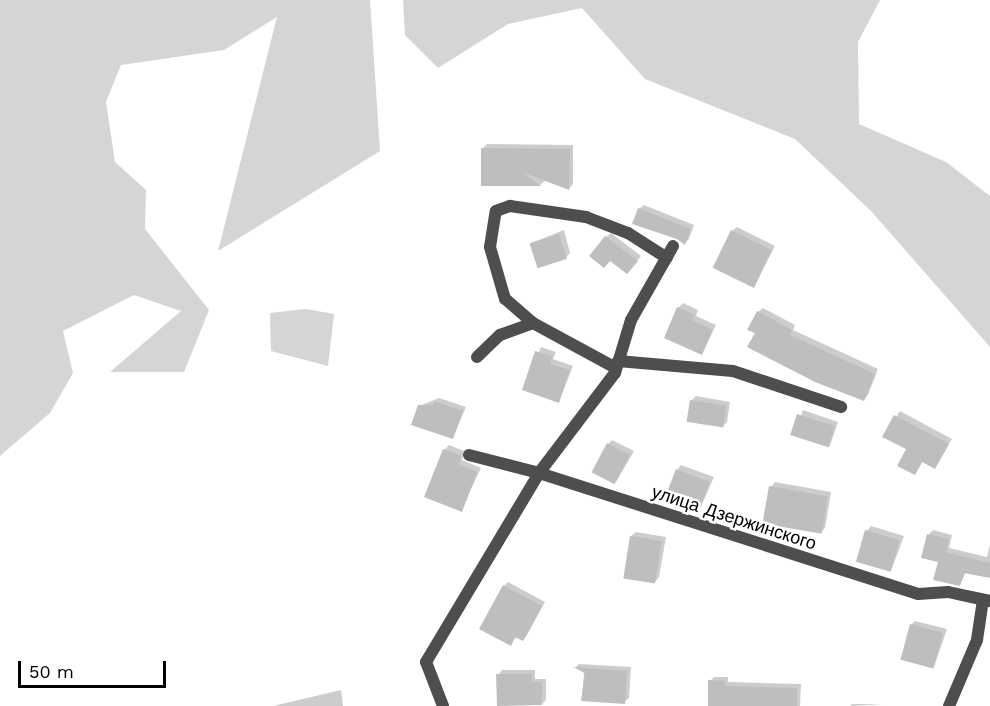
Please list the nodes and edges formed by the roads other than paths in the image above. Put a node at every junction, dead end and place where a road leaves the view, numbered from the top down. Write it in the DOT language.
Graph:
graph roads {
  1 [pos="673,246"];
  2 [pos="667,258"];
  3 [pos="533,323"];
  4 [pos="477,357"];
  5 [pos="617,365"];
  6 [pos="841,407"];
  7 [pos="470,455"];
  8 [pos="539,473"];
  9 [pos="987,600"];
  10 [pos="443,706"];
  11 [pos="949,706"];
  1 -- 2 [label="street"];
  2 -- 3 [label="street"];
  2 -- 5 [label="street"];
  3 -- 4 [label="street"];
  3 -- 5 [label="street"];
  5 -- 6 [label="street"];
  5 -- 8 [label="street"];
  7 -- 8 [label="street, улица Дзержинского"];
  8 -- 9 [label="street, улица Дзержинского"];
  8 -- 10 [label="street"];
  9 -- 11 [label="street"];
}
